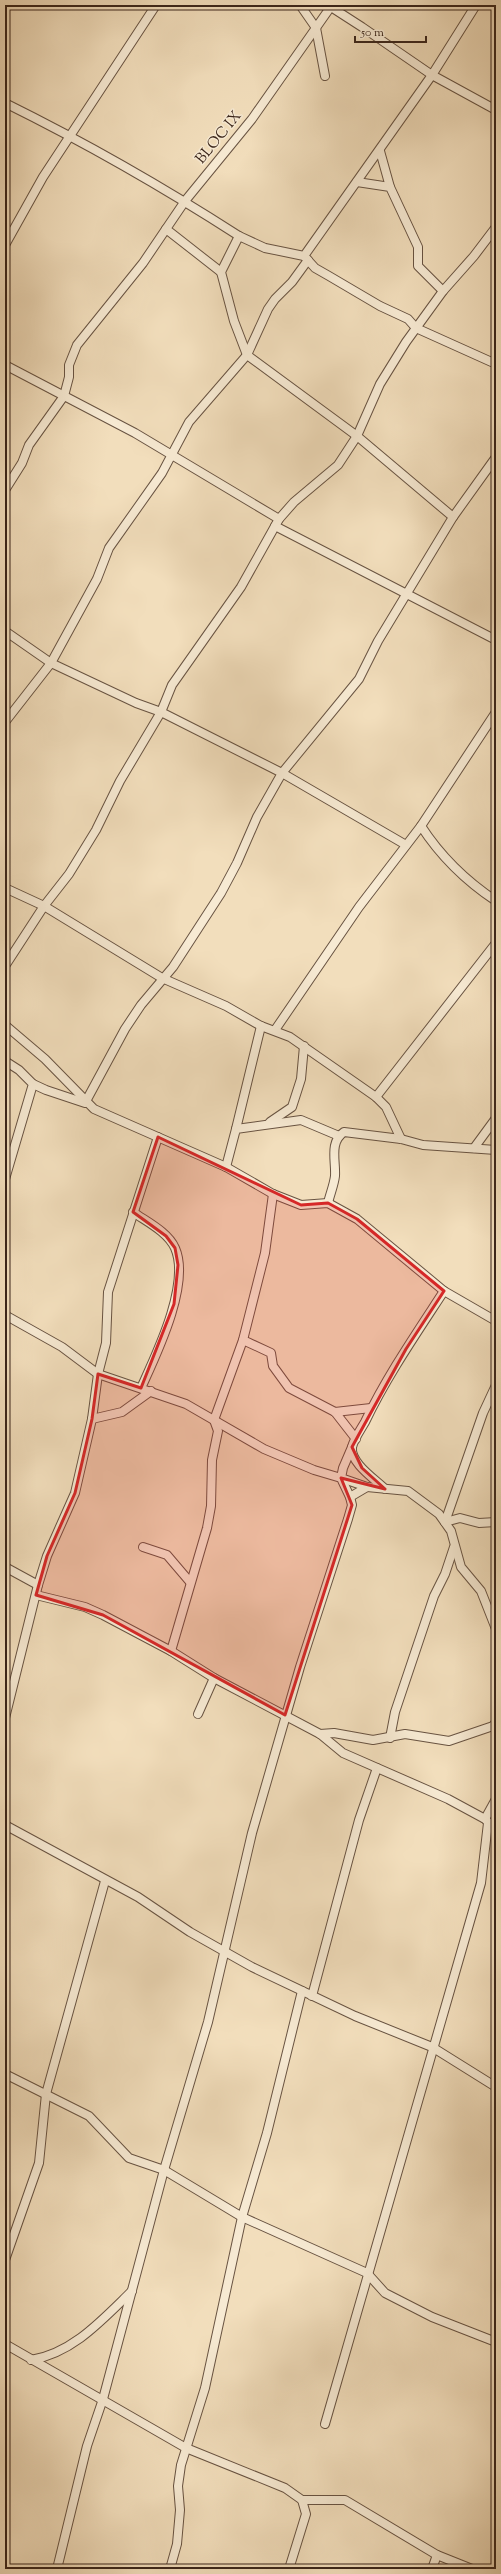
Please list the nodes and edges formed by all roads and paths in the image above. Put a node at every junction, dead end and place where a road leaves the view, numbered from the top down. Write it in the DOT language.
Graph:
graph roads {
  1 [pos="156,5"];
  2 [pos="300,5"];
  3 [pos="476,5"];
  4 [pos="329,6"];
  5 [pos="316,28"];
  6 [pos="432,75"];
  7 [pos="325,76"];
  8 [pos="5,103"];
  9 [pos="496,110"];
  10 [pos="70,135"];
  11 [pos="380,151"];
  12 [pos="357,182"];
  13 [pos="390,187"];
  14 [pos="185,201"];
  15 [pos="496,227"];
  16 [pos="166,229"];
  17 [pos="239,236"];
  18 [pos="5,245"];
  19 [pos="306,258"];
  20 [pos="221,272"];
  21 [pos="443,291"];
  22 [pos="416,328"];
  23 [pos="247,355"];
  24 [pos="496,364"];
  25 [pos="5,365"];
  26 [pos="64,396"];
  27 [pos="356,436"];
  28 [pos="173,455"];
  29 [pos="496,457"];
  30 [pos="5,490"];
  31 [pos="453,517"];
  32 [pos="277,523"];
  33 [pos="406,594"];
  34 [pos="5,631"];
  35 [pos="496,640"];
  36 [pos="51,663"];
  37 [pos="161,712"];
  38 [pos="496,712"];
  39 [pos="5,722"];
  40 [pos="282,773"];
  41 [pos="421,826"];
  42 [pos="406,844"];
  43 [pos="5,888"];
  44 [pos="496,901"];
  45 [pos="44,906"];
  46 [pos="496,943"];
  47 [pos="5,966"];
  48 [pos="162,978"];
  49 [pos="5,1025"];
  50 [pos="261,1026"];
  51 [pos="275,1030"];
  52 [pos="304,1046"];
  53 [pos="5,1061"];
  54 [pos="33,1084"];
  55 [pos="376,1097"];
  56 [pos="85,1103"];
  57 [pos="292,1107"];
  58 [pos="496,1118"];
  59 [pos="301,1120"];
  60 [pos="268,1124"];
  61 [pos="236,1129"];
  62 [pos="339,1136"];
  63 [pos="158,1137"];
  64 [pos="401,1138"];
  65 [pos="474,1148"];
  66 [pos="496,1150"];
  67 [pos="226,1167"];
  68 [pos="5,1179"];
  69 [pos="273,1194"];
  70 [pos="328,1203"];
  71 [pos="133,1212"];
  72 [pos="444,1291"];
  73 [pos="5,1315"];
  74 [pos="496,1320"];
  75 [pos="242,1340"];
  76 [pos="98,1374"];
  77 [pos="496,1385"];
  78 [pos="141,1388"];
  79 [pos="151,1391"];
  80 [pos="371,1408"];
  81 [pos="335,1412"];
  82 [pos="92,1420"];
  83 [pos="214,1420"];
  84 [pos="356,1439"];
  85 [pos="352,1447"];
  86 [pos="341,1478"];
  87 [pos="367,1487"];
  88 [pos="385,1489"];
  89 [pos="350,1497"];
  90 [pos="446,1522"];
  91 [pos="496,1522"];
  92 [pos="144,1547"];
  93 [pos="454,1547"];
  94 [pos="5,1567"];
  95 [pos="190,1582"];
  96 [pos="38,1585"];
  97 [pos="36,1595"];
  98 [pos="496,1629"];
  99 [pos="171,1651"];
  100 [pos="214,1678"];
  101 [pos="198,1714"];
  102 [pos="285,1715"];
  103 [pos="5,1718"];
  104 [pos="495,1725"];
  105 [pos="320,1734"];
  106 [pos="390,1738"];
  107 [pos="377,1768"];
  108 [pos="496,1799"];
  109 [pos="486,1821"];
  110 [pos="5,1825"];
  111 [pos="496,1830"];
  112 [pos="105,1880"];
  113 [pos="225,1952"];
  114 [pos="302,1991"];
  115 [pos="312,1996"];
  116 [pos="432,2047"];
  117 [pos="5,2074"];
  118 [pos="496,2087"];
  119 [pos="46,2094"];
  120 [pos="164,2170"];
  121 [pos="242,2217"];
  122 [pos="5,2258"];
  123 [pos="367,2273"];
  124 [pos="132,2291"];
  125 [pos="496,2342"];
  126 [pos="5,2344"];
  127 [pos="31,2360"];
  128 [pos="103,2399"];
  129 [pos="324,2424"];
  130 [pos="186,2448"];
  131 [pos="302,2500"];
  132 [pos="437,2555"];
  133 [pos="57,2569"];
  134 [pos="170,2569"];
  135 [pos="289,2569"];
  136 [pos="432,2569"];
  137 [pos="472,2569"];
  1 -- 10 [label="street"];
  2 -- 5 [label="street"];
  3 -- 6 [label="street"];
  4 -- 5 [label="street, BLOC IX"];
  4 -- 6 [label="street"];
  5 -- 7 [label="street"];
  5 -- 14 [label="street, BLOC IX"];
  6 -- 9 [label="street"];
  6 -- 11 [label="street"];
  8 -- 10 [label="street"];
  10 -- 14 [label="street"];
  10 -- 18 [label="street"];
  11 -- 12 [label="street"];
  11 -- 13 [label="street"];
  12 -- 13 [label="street"];
  12 -- 19 [label="street"];
  13 -- 21 [label="street"];
  14 -- 16 [label="street, BLOC IX"];
  14 -- 17 [label="street"];
  15 -- 21 [label="street"];
  16 -- 20 [label="street"];
  16 -- 26 [label="street, BLOC IX"];
  17 -- 19 [label="street"];
  17 -- 20 [label="street"];
  19 -- 22 [label="street"];
  19 -- 23 [label="street"];
  20 -- 23 [label="street"];
  21 -- 22 [label="street"];
  22 -- 24 [label="street"];
  22 -- 27 [label="street"];
  23 -- 27 [label="street"];
  23 -- 28 [label="street"];
  25 -- 26 [label="street"];
  26 -- 28 [label="street"];
  26 -- 30 [label="street"];
  27 -- 31 [label="street"];
  27 -- 32 [label="street"];
  28 -- 32 [label="street"];
  28 -- 36 [label="street"];
  29 -- 31 [label="street"];
  31 -- 33 [label="street"];
  32 -- 33 [label="street"];
  32 -- 37 [label="street"];
  33 -- 35 [label="street"];
  33 -- 40 [label="street"];
  34 -- 36 [label="street"];
  36 -- 37 [label="street"];
  36 -- 39 [label="street"];
  37 -- 40 [label="street"];
  37 -- 45 [label="street"];
  38 -- 41 [label="street"];
  40 -- 42 [label="street"];
  40 -- 48 [label="street"];
  41 -- 42 [label="street"];
  41 -- 44 [label="street"];
  42 -- 51 [label="street"];
  43 -- 45 [label="street"];
  45 -- 47 [label="street"];
  45 -- 48 [label="street"];
  46 -- 55 [label="street"];
  48 -- 50 [label="street"];
  48 -- 56 [label="street"];
  49 -- 56 [label="street"];
  50 -- 51 [label="street"];
  50 -- 61 [label="street"];
  51 -- 52 [label="street"];
  52 -- 55 [label="street"];
  52 -- 57 [label="street"];
  53 -- 54 [label="street"];
  54 -- 56 [label="street"];
  54 -- 68 [label="street"];
  55 -- 64 [label="street"];
  56 -- 63 [label="street"];
  57 -- 59 [label="street"];
  57 -- 60 [label="street"];
  58 -- 65 [label="street"];
  59 -- 60 [label="street"];
  59 -- 62 [label="street"];
  60 -- 61 [label="street"];
  61 -- 67 [label="street"];
  62 -- 64 [label="street"];
  62 -- 70 [label="street"];
  63 -- 67 [label="street"];
  63 -- 71 [label="street"];
  64 -- 65 [label="street"];
  65 -- 66 [label="street"];
  67 -- 69 [label="street"];
  69 -- 70 [label="street"];
  69 -- 75 [label="street"];
  70 -- 72 [label="street"];
  71 -- 76 [label="street"];
  71 -- 78 [label="street"];
  72 -- 74 [label="street"];
  72 -- 80 [label="street"];
  73 -- 76 [label="street"];
  75 -- 81 [label="street"];
  75 -- 83 [label="street"];
  76 -- 78 [label="street"];
  76 -- 82 [label="street"];
  77 -- 90 [label="street"];
  78 -- 79 [label="street"];
  79 -- 82 [label="street"];
  79 -- 83 [label="street"];
  80 -- 81 [label="street"];
  80 -- 84 [label="street"];
  81 -- 84 [label="street"];
  82 -- 96 [label="street"];
  83 -- 86 [label="street"];
  83 -- 95 [label="street"];
  84 -- 85 [label="street"];
  85 -- 86 [label="street"];
  85 -- 88 [label="street"];
  86 -- 87 [label="street"];
  86 -- 89 [label="street"];
  87 -- 88 [label="street"];
  87 -- 89 [label="street"];
  88 -- 90 [label="street"];
  89 -- 102 [label="street"];
  90 -- 91 [label="street"];
  90 -- 93 [label="street"];
  92 -- 95 [label="street"];
  93 -- 98 [label="street"];
  93 -- 106 [label="street"];
  94 -- 96 [label="street"];
  95 -- 99 [label="street"];
  96 -- 97 [label="street"];
  97 -- 99 [label="street"];
  97 -- 103 [label="street"];
  99 -- 100 [label="street"];
  100 -- 101 [label="street"];
  100 -- 102 [label="street"];
  102 -- 105 [label="street"];
  102 -- 113 [label="street"];
  104 -- 106 [label="street"];
  105 -- 106 [label="street"];
  105 -- 107 [label="street"];
  107 -- 109 [label="street"];
  107 -- 115 [label="street"];
  108 -- 109 [label="street"];
  109 -- 111 [label="street"];
  109 -- 116 [label="street"];
  110 -- 112 [label="street"];
  112 -- 113 [label="street"];
  112 -- 119 [label="street"];
  113 -- 114 [label="street"];
  113 -- 120 [label="street"];
  114 -- 115 [label="street"];
  114 -- 121 [label="street"];
  115 -- 116 [label="street"];
  116 -- 118 [label="street"];
  116 -- 123 [label="street"];
  117 -- 119 [label="street"];
  119 -- 120 [label="street"];
  119 -- 122 [label="street"];
  120 -- 121 [label="street"];
  120 -- 124 [label="street"];
  121 -- 123 [label="street"];
  121 -- 130 [label="street"];
  123 -- 125 [label="street"];
  123 -- 129 [label="street"];
  124 -- 127 [label="street"];
  124 -- 128 [label="street"];
  126 -- 127 [label="street"];
  127 -- 128 [label="street"];
  128 -- 130 [label="street"];
  128 -- 133 [label="street"];
  130 -- 131 [label="street"];
  130 -- 134 [label="street"];
  131 -- 132 [label="street"];
  131 -- 135 [label="street"];
  132 -- 136 [label="street"];
  132 -- 137 [label="street"];
}
